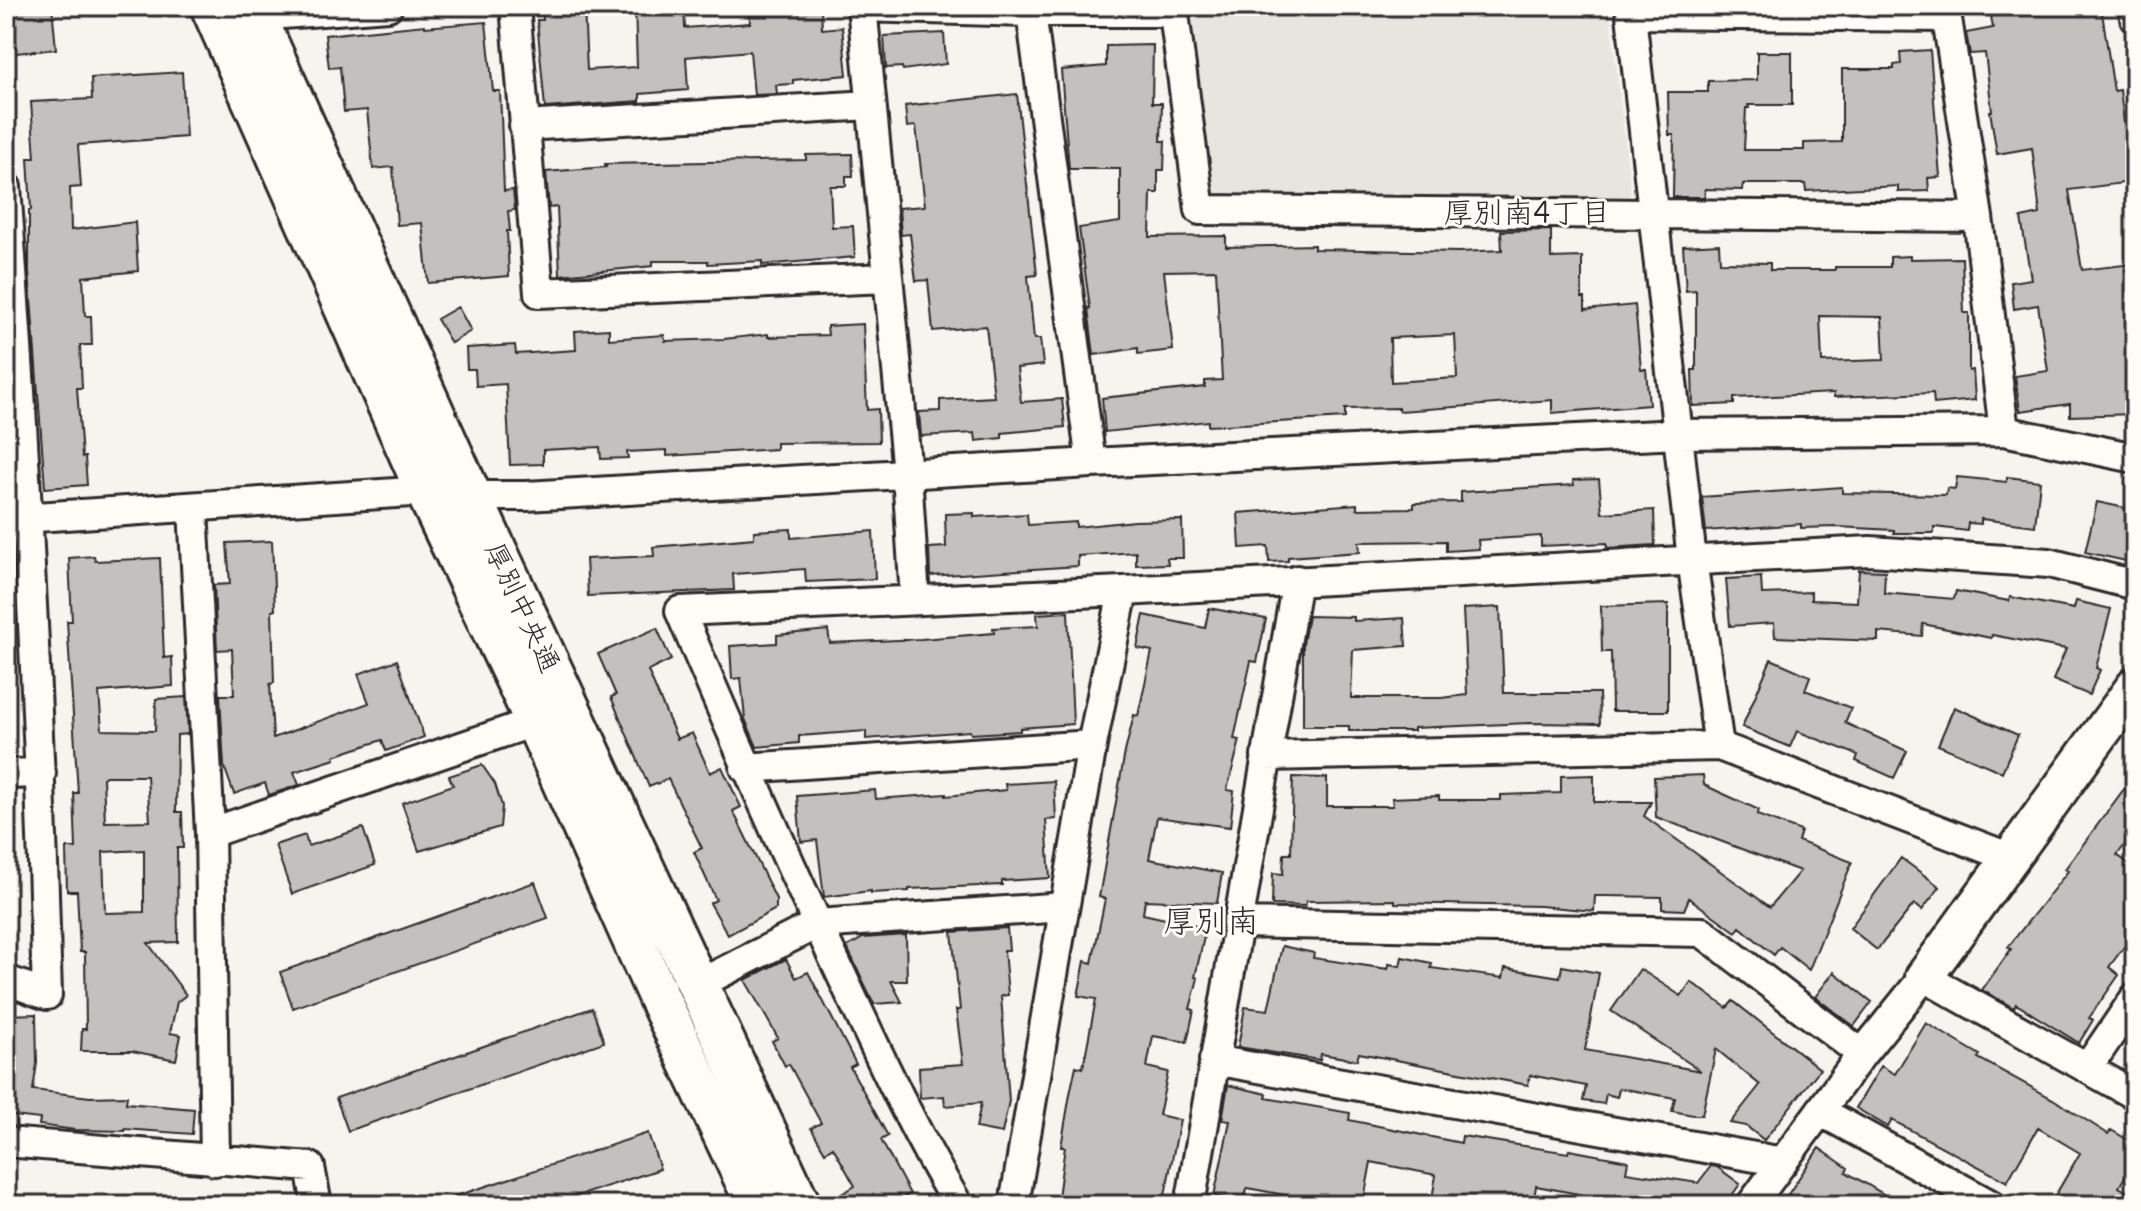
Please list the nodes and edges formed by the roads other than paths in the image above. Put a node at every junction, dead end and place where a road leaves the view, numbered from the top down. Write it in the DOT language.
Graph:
graph roads {
  1 [pos="211,6"];
  2 [pos="388,6"];
  3 [pos="515,6"];
  4 [pos="862,6"];
  5 [pos="2133,6"];
  6 [pos="1173,9"];
  7 [pos="1630,10"];
  8 [pos="254,11"];
  9 [pos="1945,11"];
  10 [pos="1031,12"];
  11 [pos="2135,18"];
  12 [pos="870,105"];
  13 [pos="524,126"];
  14 [pos="6,187"];
  15 [pos="1653,216"];
  16 [pos="1978,217"];
  17 [pos="887,278"];
  18 [pos="11,321"];
  19 [pos="2004,431"];
  20 [pos="1679,434"];
  21 [pos="2135,458"];
  22 [pos="1091,463"];
  23 [pos="907,473"];
  24 [pos="426,491"];
  25 [pos="471,496"];
  26 [pos="193,508"];
  27 [pos="18,519"];
  28 [pos="1692,560"];
  29 [pos="1297,580"];
  30 [pos="2135,585"];
  31 [pos="1123,591"];
  32 [pos="915,600"];
  33 [pos="2135,686"];
  34 [pos="553,716"];
  35 [pos="1092,745"];
  36 [pos="1719,746"];
  37 [pos="1266,756"];
  38 [pos="745,768"];
  39 [pos="41,773"];
  40 [pos="6,774"];
  41 [pos="210,833"];
  42 [pos="2011,858"];
  43 [pos="1064,907"];
  44 [pos="1237,923"];
  45 [pos="817,924"];
  46 [pos="1924,977"];
  47 [pos="6,980"];
  48 [pos="697,985"];
  49 [pos="2135,998"];
  50 [pos="1862,1054"];
  51 [pos="1214,1060"];
  52 [pos="2088,1067"];
  53 [pos="2135,1095"];
  54 [pos="1820,1111"];
  55 [pos="6,1142"];
  56 [pos="215,1161"];
  57 [pos="1783,1162"];
  58 [pos="798,1204"];
  59 [pos="317,1205"];
  60 [pos="757,1205"];
  61 [pos="958,1205"];
  62 [pos="1014,1205"];
  63 [pos="1190,1205"];
  64 [pos="1751,1205"];
  65 [pos="1991,1205"];
  1 -- 24 [label="main road, 厚別中央通"];
  2 -- 8 [label="street"];
  3 -- 13 [label="street"];
  4 -- 10 [label="street"];
  4 -- 12 [label="street"];
  5 -- 11 [label="street"];
  6 -- 10 [label="street"];
  6 -- 15 [label="street"];
  7 -- 9 [label="street"];
  7 -- 15 [label="street"];
  8 -- 25 [label="main road, 厚別中央通"];
  9 -- 16 [label="street"];
  10 -- 22 [label="street"];
  12 -- 13 [label="street"];
  12 -- 17 [label="street"];
  13 -- 17 [label="street"];
  14 -- 18 [label="street"];
  15 -- 16 [label="street"];
  15 -- 20 [label="street"];
  16 -- 19 [label="street"];
  17 -- 23 [label="street"];
  18 -- 27 [label="street"];
  19 -- 20 [label="street"];
  19 -- 21 [label="street"];
  20 -- 22 [label="street"];
  20 -- 28 [label="street"];
  22 -- 23 [label="street"];
  23 -- 25 [label="street"];
  23 -- 32 [label="street"];
  24 -- 25 [label="street"];
  24 -- 26 [label="street"];
  24 -- 34 [label="main road, 厚別中央通"];
  25 -- 34 [label="main road, 厚別中央通"];
  26 -- 27 [label="street"];
  26 -- 41 [label="street"];
  27 -- 39 [label="street"];
  28 -- 29 [label="street"];
  28 -- 30 [label="street"];
  28 -- 36 [label="street"];
  29 -- 31 [label="street"];
  29 -- 37 [label="street"];
  31 -- 32 [label="street"];
  31 -- 35 [label="street"];
  32 -- 38 [label="street"];
  33 -- 42 [label="street"];
  34 -- 41 [label="street"];
  34 -- 48 [label="main road, 厚別中央通"];
  34 -- 60 [label="main road, 厚別中央通"];
  35 -- 38 [label="street"];
  35 -- 43 [label="street"];
  36 -- 37 [label="street"];
  36 -- 42 [label="street"];
  37 -- 44 [label="street"];
  38 -- 45 [label="street"];
  39 -- 40 [label="street"];
  39 -- 47 [label="street"];
  41 -- 56 [label="street"];
  42 -- 46 [label="street"];
  43 -- 45 [label="street"];
  43 -- 62 [label="street"];
  44 -- 50 [label="street"];
  44 -- 51 [label="street"];
  45 -- 48 [label="street"];
  45 -- 61 [label="street"];
  46 -- 50 [label="street"];
  46 -- 52 [label="street"];
  48 -- 58 [label="main road, 厚別中央通"];
  49 -- 52 [label="street"];
  50 -- 54 [label="street"];
  51 -- 57 [label="street"];
  51 -- 63 [label="street"];
  52 -- 53 [label="street"];
  54 -- 57 [label="street"];
  54 -- 65 [label="street"];
  55 -- 56 [label="street"];
  56 -- 59 [label="street"];
  57 -- 64 [label="street"];
}
